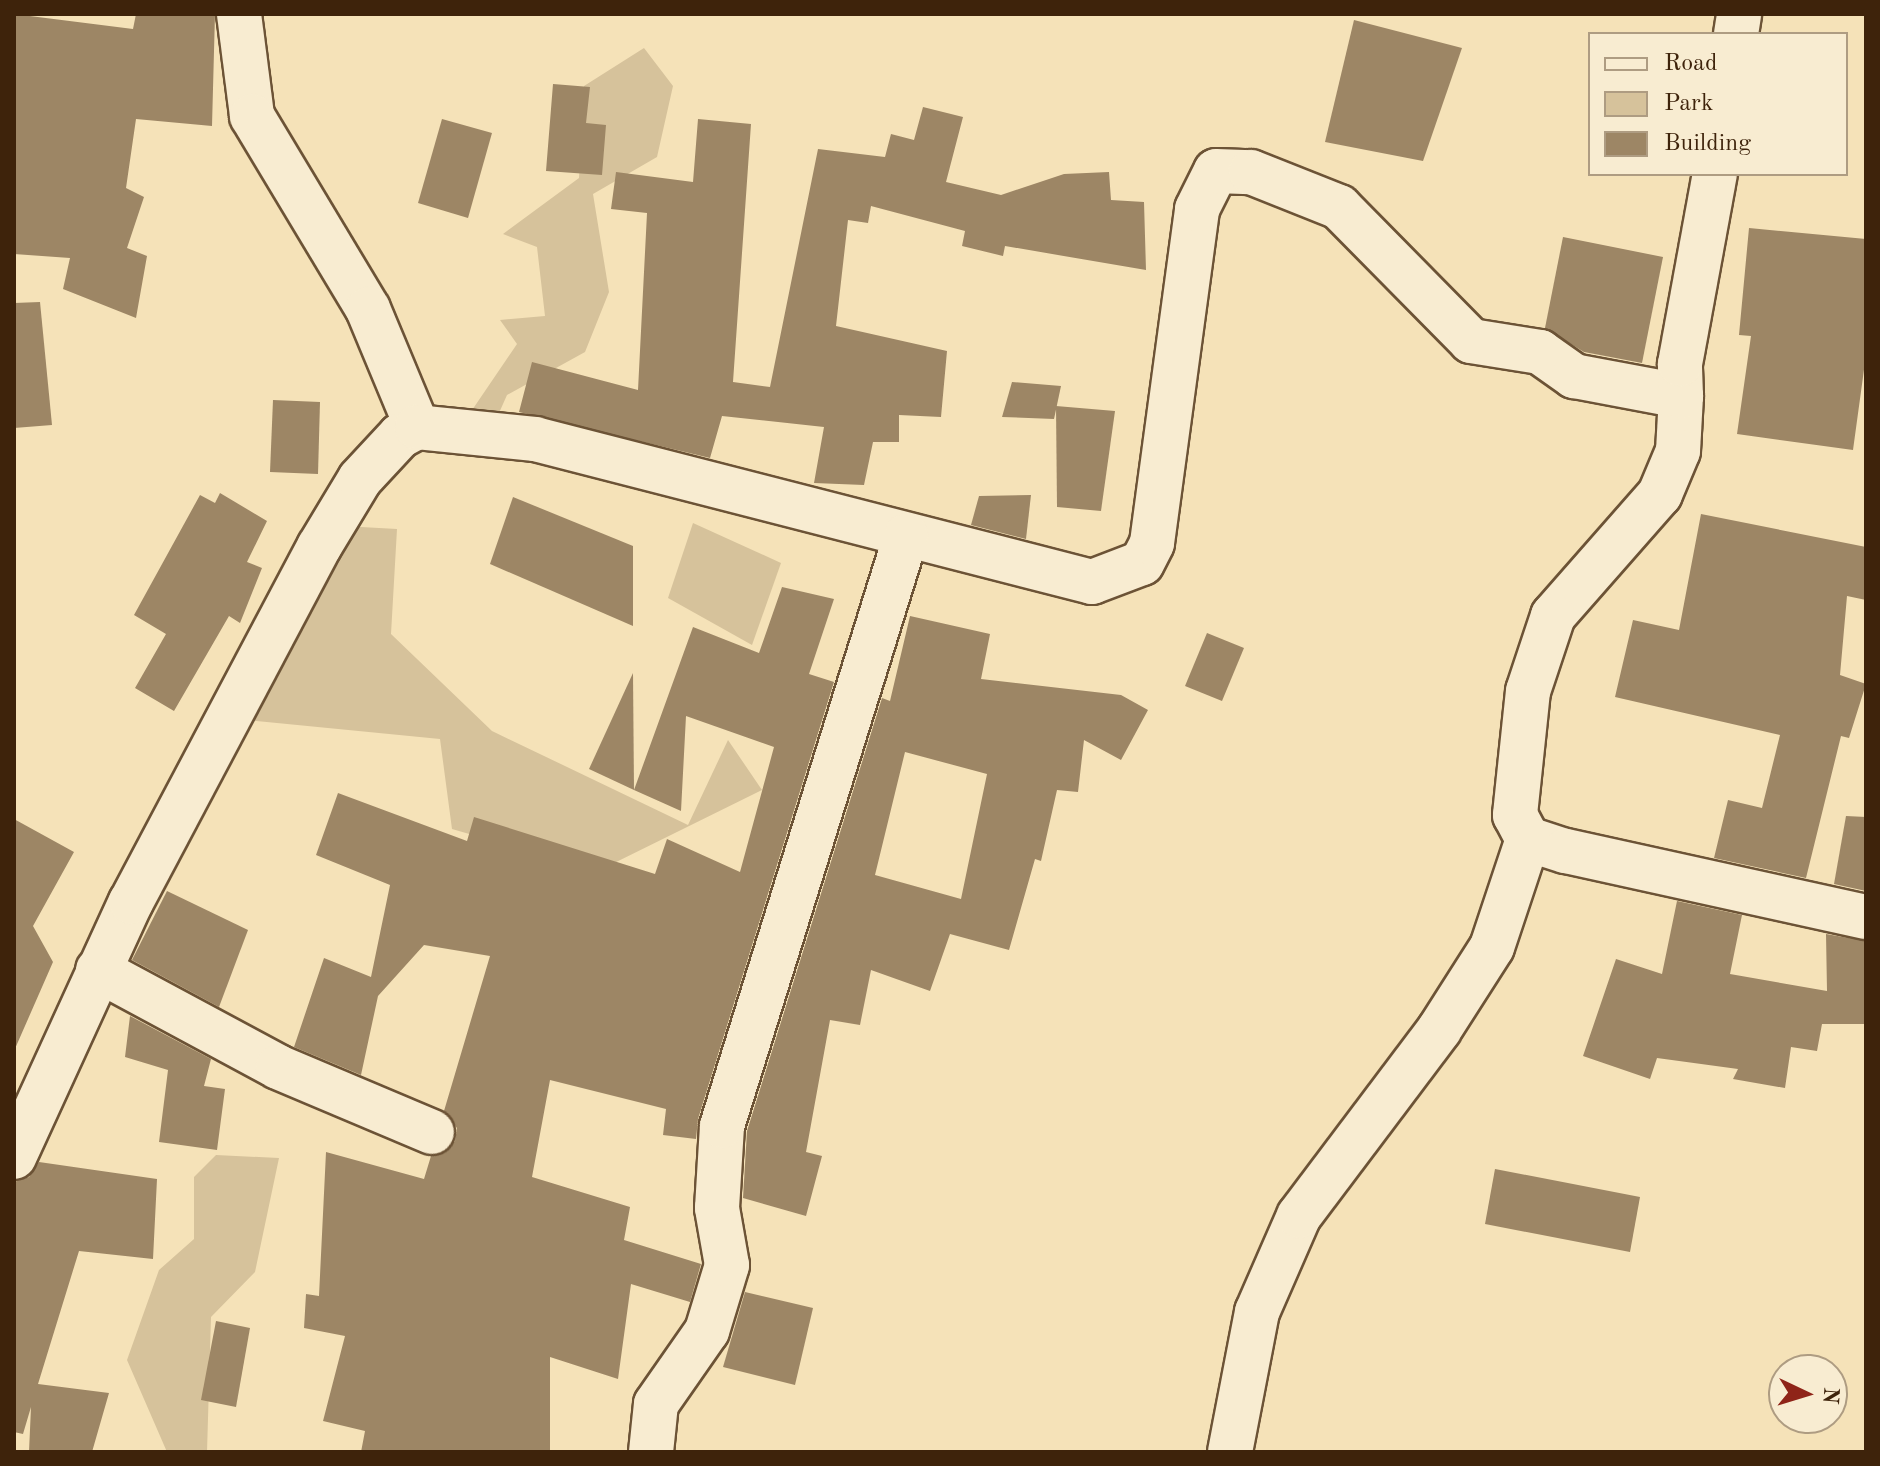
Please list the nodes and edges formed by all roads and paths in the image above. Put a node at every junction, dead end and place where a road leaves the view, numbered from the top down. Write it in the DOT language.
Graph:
graph roads {
  1 [pos="239,14"];
  2 [pos="1715,176"];
  3 [pos="1681,396"];
  4 [pos="417,427"];
  5 [pos="906,536"];
  6 [pos="1528,839"];
  7 [pos="1866,917"];
  8 [pos="98,970"];
  9 [pos="432,1132"];
  10 [pos="14,1157"];
  11 [pos="651,1452"];
  12 [pos="1230,1452"];
  1 -- 4 [label="street"];
  2 -- 3 [label="street"];
  3 -- 5 [label="street"];
  3 -- 6 [label="street"];
  4 -- 5 [label="street"];
  4 -- 8 [label="street"];
  5 -- 11 [label="street"];
  6 -- 7 [label="street"];
  6 -- 12 [label="street"];
  8 -- 9 [label="street"];
  8 -- 10 [label="street"];
}
